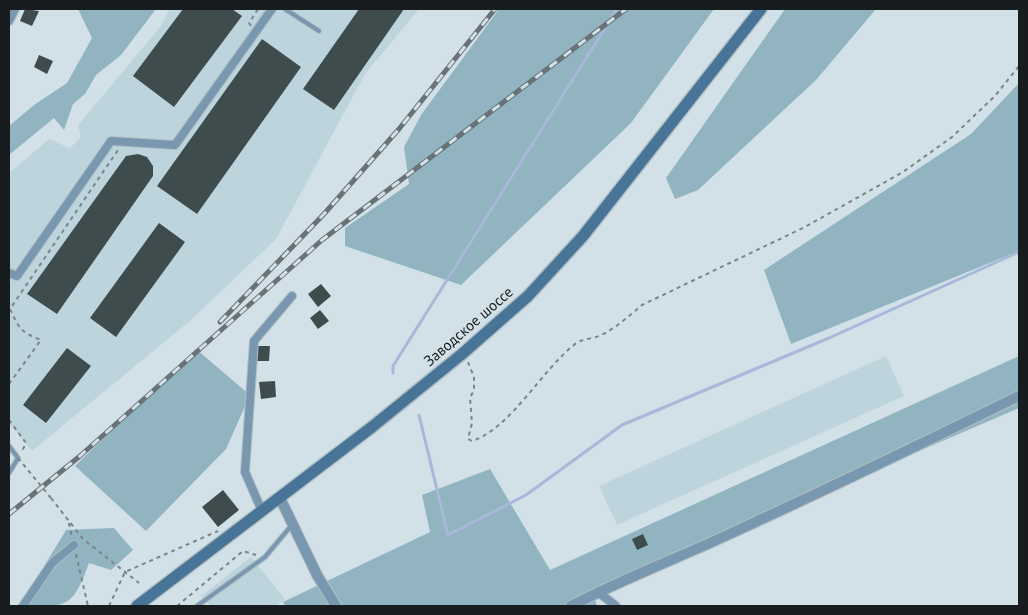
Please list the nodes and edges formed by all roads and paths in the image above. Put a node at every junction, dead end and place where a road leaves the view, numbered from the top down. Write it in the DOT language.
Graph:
graph roads {
  1 [pos="15,9"];
  2 [pos="258,9"];
  3 [pos="272,9"];
  4 [pos="285,9"];
  5 [pos="761,9"];
  6 [pos="9,21"];
  7 [pos="253,27"];
  8 [pos="319,31"];
  9 [pos="1019,66"];
  10 [pos="123,141"];
  11 [pos="9,273"];
  12 [pos="292,296"];
  13 [pos="462,354"];
  14 [pos="9,384"];
  15 [pos="1019,396"];
  16 [pos="9,420"];
  17 [pos="9,446"];
  18 [pos="18,458"];
  19 [pos="9,473"];
  20 [pos="280,498"];
  21 [pos="262,511"];
  22 [pos="68,520"];
  23 [pos="294,522"];
  24 [pos="223,529"];
  25 [pos="74,545"];
  26 [pos="265,557"];
  27 [pos="125,572"];
  28 [pos="139,583"];
  29 [pos="598,592"];
  30 [pos="140,605"];
  31 [pos="23,606"];
  32 [pos="88,606"];
  33 [pos="109,606"];
  34 [pos="177,606"];
  35 [pos="197,606"];
  36 [pos="336,606"];
  37 [pos="571,606"];
  38 [pos="616,606"];
  1 -- 6 [label="street"];
  2 -- 7 [label="path"];
  3 -- 10 [label="street"];
  4 -- 8 [label="lane"];
  5 -- 13 [label="main road, Заводское шоссе"];
  9 -- 13 [label="path"];
  10 -- 11 [label="street"];
  10 -- 14 [label="path"];
  12 -- 21 [label="street"];
  13 -- 20 [label="main road, Заводское шоссе"];
  15 -- 29 [label="street"];
  16 -- 18 [label="path"];
  17 -- 18 [label="lane"];
  18 -- 19 [label="lane"];
  18 -- 22 [label="path, bridge"];
  20 -- 21 [label="main road, Заводское шоссе"];
  20 -- 23 [label="street"];
  21 -- 30 [label="main road, Заводское шоссе"];
  22 -- 25 [label="path"];
  22 -- 27 [label="path"];
  23 -- 26 [label="lane"];
  23 -- 36 [label="street"];
  24 -- 27 [label="path"];
  25 -- 31 [label="street"];
  25 -- 32 [label="path"];
  26 -- 34 [label="path"];
  26 -- 35 [label="lane"];
  27 -- 28 [label="path"];
  27 -- 33 [label="path"];
  29 -- 37 [label="street"];
  29 -- 38 [label="street"];
}
